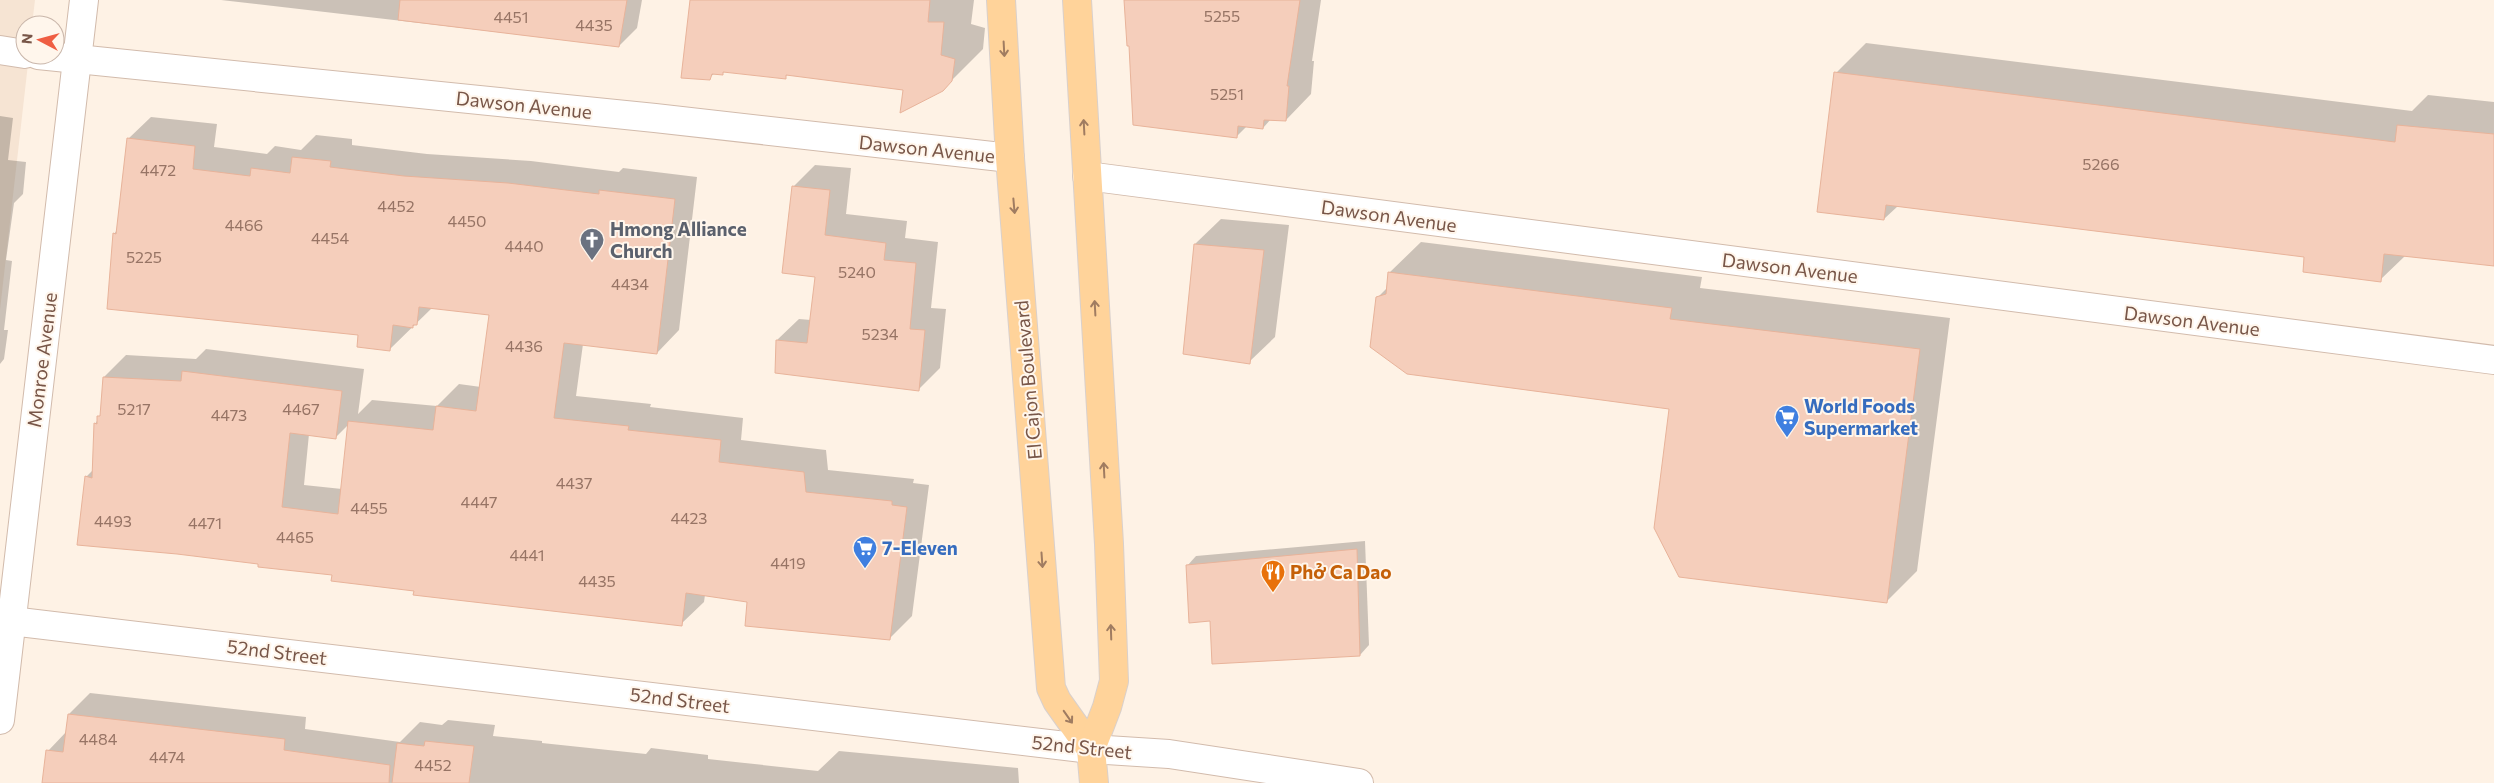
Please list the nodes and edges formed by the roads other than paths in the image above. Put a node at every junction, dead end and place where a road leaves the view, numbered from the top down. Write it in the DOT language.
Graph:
graph roads {
  1 [pos="84,0"];
  2 [pos="1001,0"];
  3 [pos="1077,0"];
  4 [pos="0,50"];
  5 [pos="15,52"];
  6 [pos="65,58"];
  7 [pos="77,59"];
  8 [pos="1010,158"];
  9 [pos="1086,176"];
  10 [pos="2494,360"];
  11 [pos="6,620"];
  12 [pos="0,720"];
  13 [pos="1091,749"];
  14 [pos="1094,783"];
  15 [pos="1358,783"];
  1 -- 7 [label="street, Monroe Avenue"];
  2 -- 8 [label="main road, El Cajon Boulevard, one-way"];
  9 -- 3 [label="main road, one-way"];
  4 -- 5 [label="street"];
  6 -- 7 [label="street, Dawson Avenue"];
  7 -- 8 [label="street, Dawson Avenue"];
  7 -- 11 [label="street, Monroe Avenue"];
  8 -- 13 [label="main road, El Cajon Boulevard, one-way"];
  9 -- 10 [label="street, Dawson Avenue"];
  13 -- 9 [label="main road, one-way"];
  11 -- 12 [label="street, Monroe Avenue"];
  11 -- 13 [label="street, 52nd Street"];
  13 -- 14 [label="main road"];
  13 -- 15 [label="street, 52nd Street"];
}
